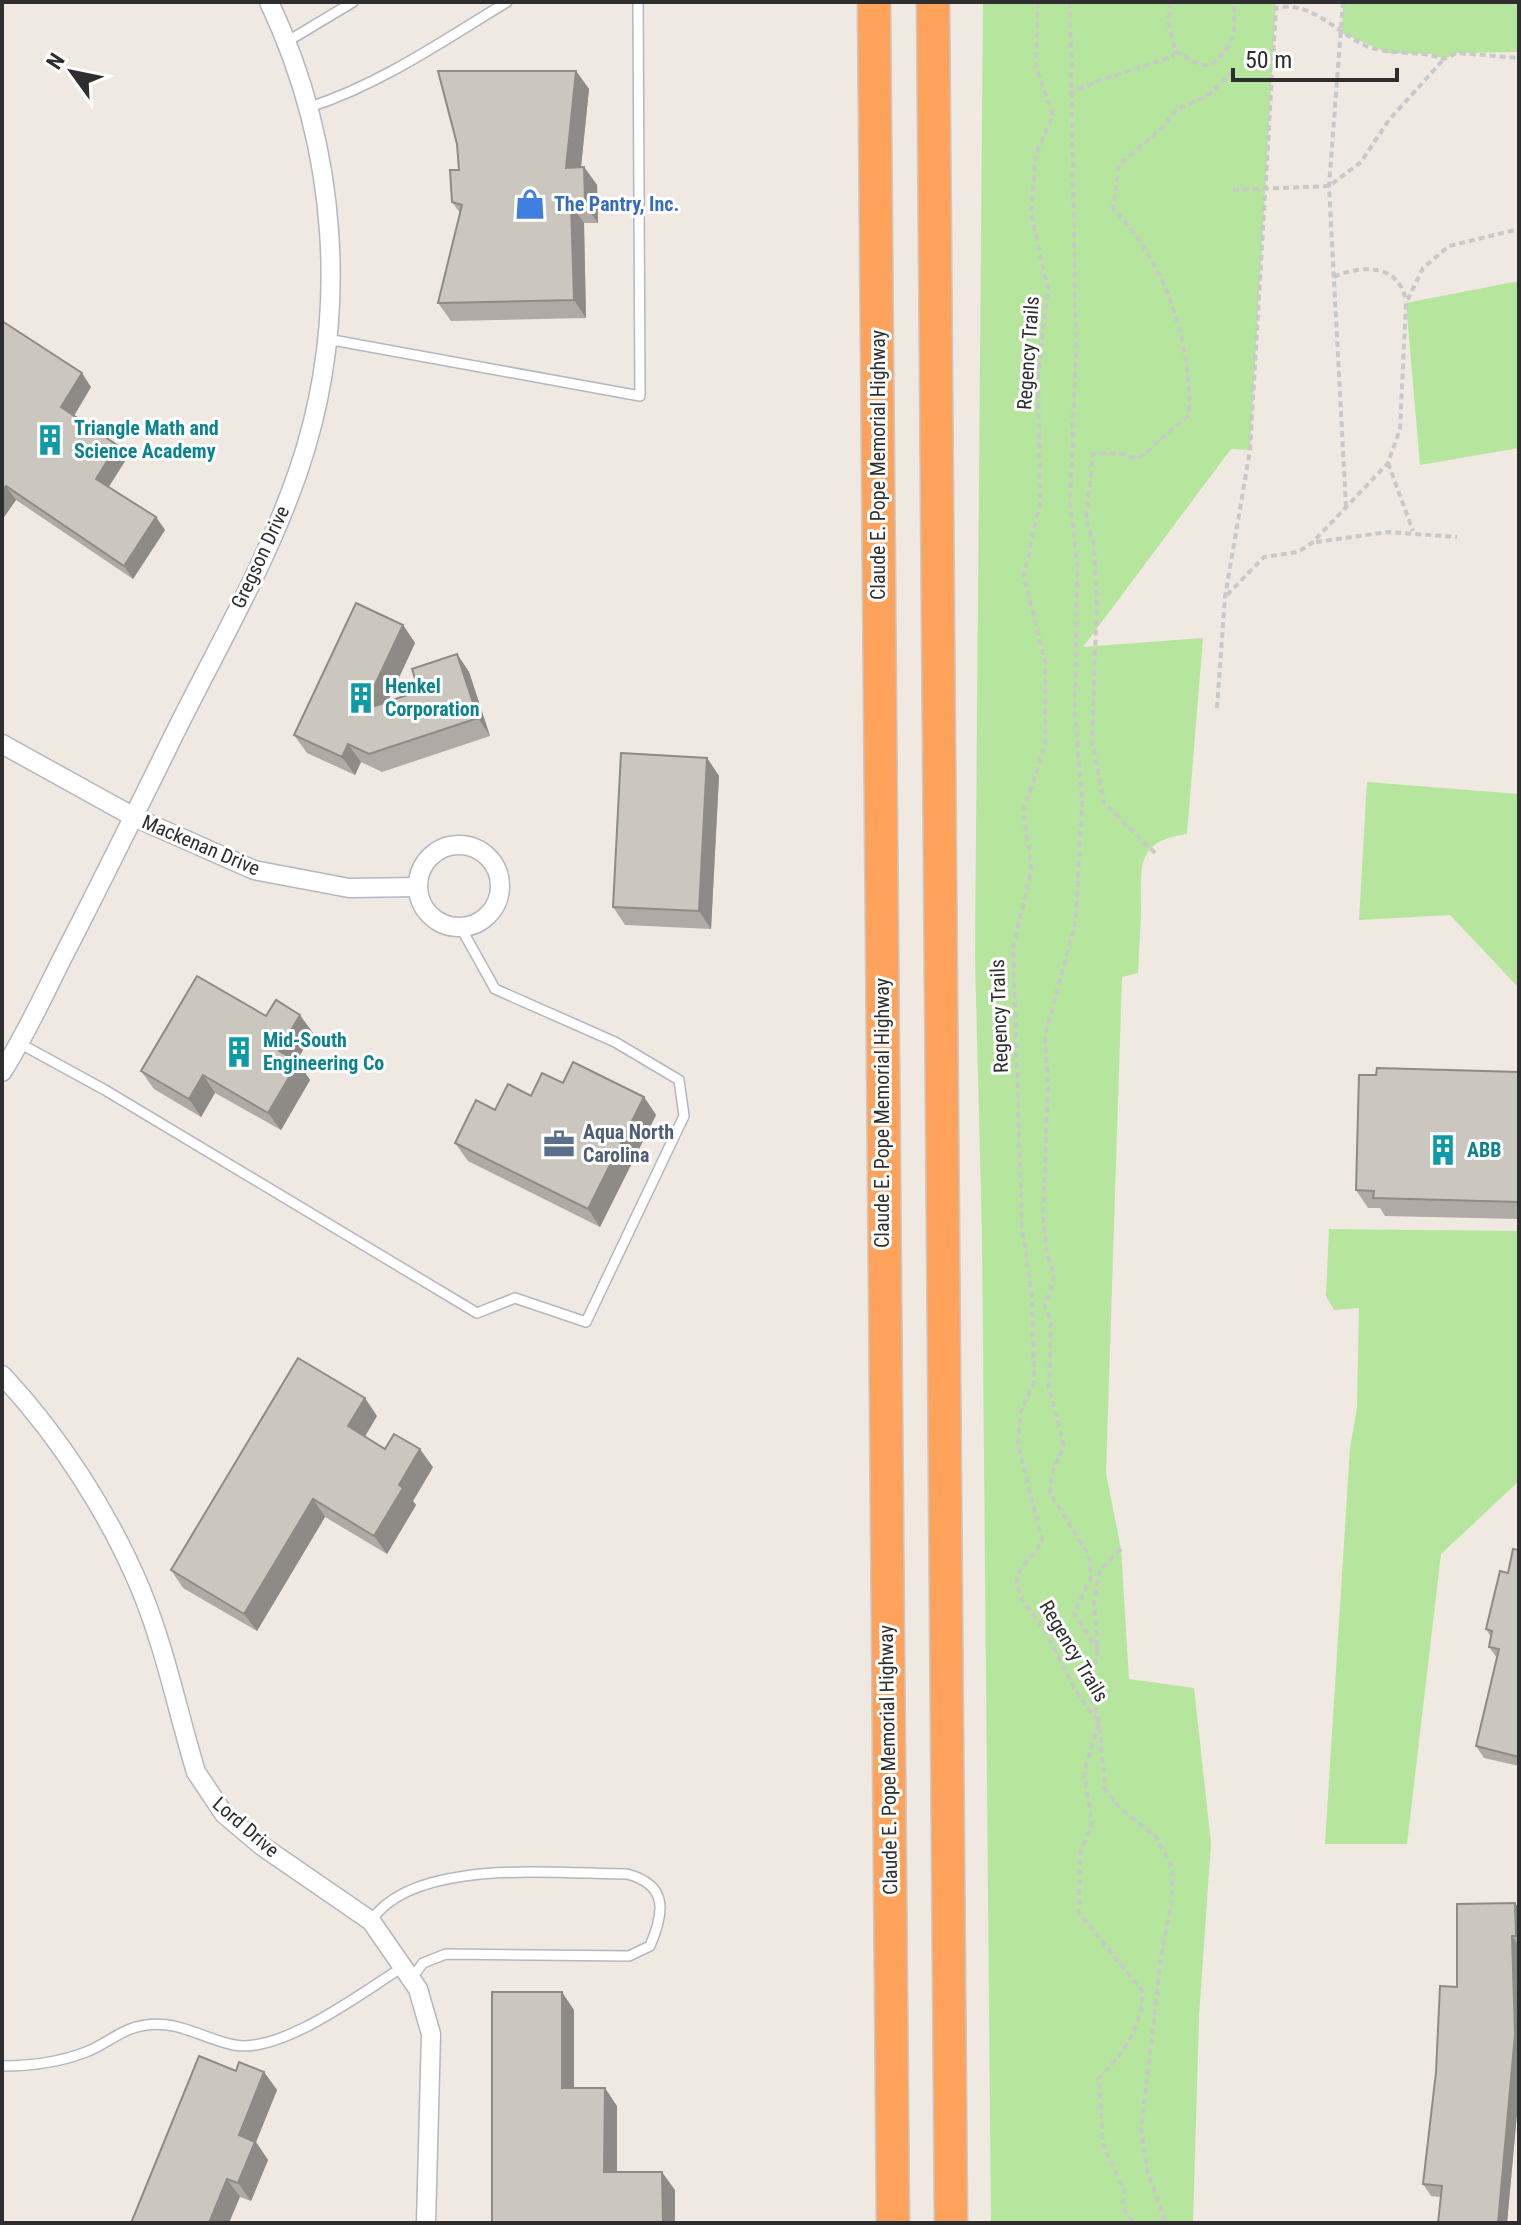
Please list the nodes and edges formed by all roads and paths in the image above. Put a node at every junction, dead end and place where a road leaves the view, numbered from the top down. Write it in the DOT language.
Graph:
graph roads {
  1 [pos="269,2"];
  2 [pos="353,2"];
  3 [pos="507,2"];
  4 [pos="638,2"];
  5 [pos="874,2"];
  6 [pos="933,2"];
  7 [pos="1038,2"];
  8 [pos="1070,2"];
  9 [pos="1170,2"];
  10 [pos="1233,2"];
  11 [pos="1343,2"];
  12 [pos="1342,33"];
  13 [pos="288,41"];
  14 [pos="1175,51"];
  15 [pos="1519,58"];
  16 [pos="1444,59"];
  17 [pos="1236,69"];
  18 [pos="1069,94"];
  19 [pos="310,107"];
  20 [pos="1329,186"];
  21 [pos="1267,189"];
  22 [pos="1233,190"];
  23 [pos="1519,229"];
  24 [pos="1334,277"];
  25 [pos="1406,303"];
  26 [pos="327,339"];
  27 [pos="1388,463"];
  28 [pos="1347,510"];
  29 [pos="1413,531"];
  30 [pos="1457,537"];
  31 [pos="1313,542"];
  32 [pos="1225,597"];
  33 [pos="1217,708"];
  34 [pos="2,744"];
  35 [pos="134,817"];
  36 [pos="1155,853"];
  37 [pos="417,887"];
  38 [pos="461,928"];
  39 [pos="19,1043"];
  40 [pos="2,1072"];
  41 [pos="2,1375"];
  42 [pos="1121,1549"];
  43 [pos="1098,1650"];
  44 [pos="1099,1722"];
  45 [pos="371,1921"];
  46 [pos="407,1973"];
  47 [pos="2,2066"];
  48 [pos="426,2223"];
  49 [pos="893,2223"];
  50 [pos="951,2223"];
  51 [pos="1134,2223"];
  52 [pos="1166,2223"];
  1 -- 13 [label="street, Gregson Drive"];
  2 -- 13 [label="lane"];
  3 -- 19 [label="lane"];
  4 -- 26 [label="lane"];
  5 -- 49 [label="highway, Claude E. Pope Memorial Highway"];
  6 -- 50 [label="highway"];
  7 -- 44 [label="path, Regency Trails"];
  8 -- 18 [label="path, Regency Trails"];
  9 -- 14 [label="path"];
  10 -- 14 [label="path"];
  11 -- 12 [label="path"];
  12 -- 16 [label="path"];
  12 -- 20 [label="path"];
  12 -- 21 [label="path"];
  13 -- 19 [label="street, Gregson Drive"];
  14 -- 18 [label="path"];
  15 -- 16 [label="path"];
  16 -- 20 [label="path"];
  17 -- 36 [label="path"];
  18 -- 43 [label="path, Regency Trails"];
  19 -- 26 [label="street, Gregson Drive"];
  20 -- 21 [label="path"];
  20 -- 24 [label="path"];
  21 -- 22 [label="path"];
  21 -- 32 [label="path"];
  23 -- 25 [label="path"];
  24 -- 25 [label="path"];
  24 -- 28 [label="path"];
  25 -- 27 [label="path"];
  26 -- 35 [label="street, Gregson Drive"];
  27 -- 28 [label="path"];
  27 -- 29 [label="path"];
  28 -- 31 [label="path"];
  29 -- 30 [label="path"];
  29 -- 31 [label="path"];
  31 -- 32 [label="path"];
  32 -- 33 [label="path"];
  34 -- 35 [label="street, Mackenan Drive"];
  35 -- 37 [label="street, Mackenan Drive"];
  35 -- 39 [label="street, Gregson Drive"];
  37 -- 38 [label="street"];
  37 -- 38 [label="street"];
  38 -- 39 [label="lane"];
  39 -- 40 [label="street, Gregson Drive"];
  41 -- 45 [label="street, Lord Drive"];
  42 -- 43 [label="path, Regency Trails"];
  43 -- 44 [label="path, Regency Trails"];
  44 -- 51 [label="path, Regency Trails"];
  44 -- 52 [label="path, Regency Trails"];
  45 -- 46 [label="street, Lord Drive"];
  45 -- 46 [label="lane"];
  46 -- 47 [label="lane"];
  46 -- 48 [label="street, Lord Drive"];
}
